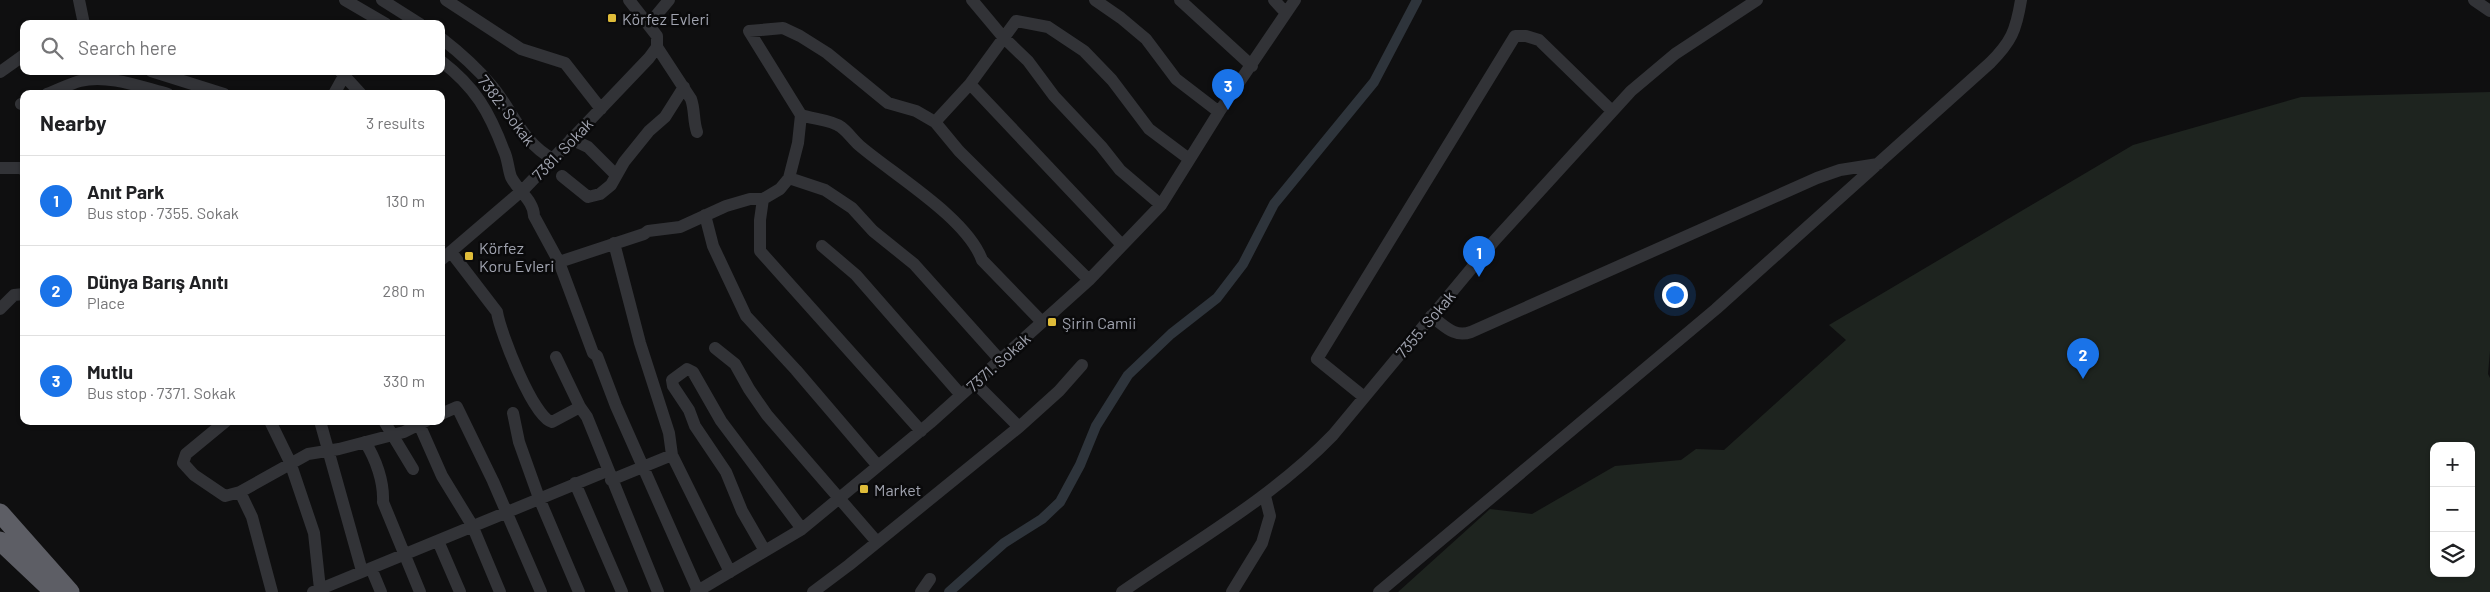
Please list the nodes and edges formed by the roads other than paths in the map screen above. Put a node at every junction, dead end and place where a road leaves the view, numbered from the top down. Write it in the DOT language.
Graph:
graph roads {
  1 [pos="79,0"];
  2 [pos="345,0"];
  3 [pos="382,0"];
  4 [pos="446,0"];
  5 [pos="629,0"];
  6 [pos="669,0"];
  7 [pos="972,0"];
  8 [pos="1095,0"];
  9 [pos="1180,0"];
  10 [pos="1274,0"];
  11 [pos="1295,0"];
  12 [pos="1757,0"];
  13 [pos="2021,0"];
  14 [pos="2474,0"];
  15 [pos="2490,11"];
  16 [pos="1285,12"];
  17 [pos="83,20"];
  18 [pos="379,20"];
  19 [pos="414,20"];
  20 [pos="649,24"];
  21 [pos="1003,37"];
  22 [pos="445,41"];
  23 [pos="657,47"];
  24 [pos="20,58"];
  25 [pos="445,64"];
  26 [pos="1252,66"];
  27 [pos="0,72"];
  28 [pos="164,75"];
  29 [pos="341,75"];
  30 [pos="344,75"];
  31 [pos="970,84"];
  32 [pos="684,87"];
  33 [pos="57,90"];
  34 [pos="152,90"];
  35 [pos="211,90"];
  36 [pos="336,90"];
  37 [pos="357,90"];
  38 [pos="601,109"];
  39 [pos="1612,111"];
  40 [pos="1219,112"];
  41 [pos="801,115"];
  42 [pos="935,122"];
  43 [pos="697,132"];
  44 [pos="571,140"];
  45 [pos="553,159"];
  46 [pos="1189,159"];
  47 [pos="1878,164"];
  48 [pos="0,168"];
  49 [pos="20,168"];
  50 [pos="616,175"];
  51 [pos="562,176"];
  52 [pos="788,178"];
  53 [pos="521,192"];
  54 [pos="764,198"];
  55 [pos="1161,205"];
  56 [pos="705,215"];
  57 [pos="614,243"];
  58 [pos="822,246"];
  59 [pos="1122,246"];
  60 [pos="446,256"];
  61 [pos="559,262"];
  62 [pos="1088,280"];
  63 [pos="20,294"];
  64 [pos="0,309"];
  65 [pos="1431,316"];
  66 [pos="1042,322"];
  67 [pos="715,348"];
  68 [pos="556,357"];
  69 [pos="1000,360"];
  70 [pos="1082,365"];
  71 [pos="651,377"];
  72 [pos="672,380"];
  73 [pos="975,383"];
  74 [pos="961,395"];
  75 [pos="1364,397"];
  76 [pos="580,408"];
  77 [pos="445,412"];
  78 [pos="513,413"];
  79 [pos="221,425"];
  80 [pos="272,425"];
  81 [pos="321,425"];
  82 [pos="386,425"];
  83 [pos="418,425"];
  84 [pos="423,425"];
  85 [pos="1019,427"];
  86 [pos="921,431"];
  87 [pos="392,435"];
  88 [pos="365,442"];
  89 [pos="327,449"];
  90 [pos="672,455"];
  91 [pos="290,462"];
  92 [pos="644,466"];
  93 [pos="878,466"];
  94 [pos="413,469"];
  95 [pos="609,476"];
  96 [pos="575,483"];
  97 [pos="240,492"];
  98 [pos="1265,496"];
  99 [pos="539,498"];
  100 [pos="838,499"];
  101 [pos="505,512"];
  102 [pos="0,513"];
  103 [pos="472,525"];
  104 [pos="802,529"];
  105 [pos="0,541"];
  106 [pos="438,541"];
  107 [pos="877,542"];
  108 [pos="765,551"];
  109 [pos="405,556"];
  110 [pos="367,569"];
  111 [pos="730,572"];
  112 [pos="930,578"];
  113 [pos="339,587"];
  114 [pos="316,590"];
  115 [pos="54,592"];
  116 [pos="70,592"];
  117 [pos="272,592"];
  118 [pos="381,592"];
  119 [pos="420,592"];
  120 [pos="460,592"];
  121 [pos="500,592"];
  122 [pos="541,592"];
  123 [pos="579,592"];
  124 [pos="622,592"];
  125 [pos="658,592"];
  126 [pos="697,592"];
  127 [pos="813,592"];
  128 [pos="921,592"];
  129 [pos="1122,592"];
  130 [pos="1232,592"];
  131 [pos="1379,592"];
  1 -- 17 [label="street"];
  2 -- 18 [label="street"];
  3 -- 19 [label="street"];
  4 -- 38 [label="street"];
  5 -- 20 [label="street"];
  6 -- 20 [label="street"];
  7 -- 21 [label="street"];
  8 -- 40 [label="street"];
  9 -- 26 [label="street"];
  10 -- 16 [label="street"];
  11 -- 16 [label="street, 7371. Sokak"];
  12 -- 39 [label="street, 7355. Sokak"];
  13 -- 47 [label="street"];
  14 -- 15 [label="street"];
  16 -- 26 [label="street, 7371. Sokak"];
  20 -- 23 [label="street"];
  21 -- 31 [label="street"];
  21 -- 46 [label="street"];
  21 -- 55 [label="street"];
  22 -- 45 [label="street, 7382: Sokak"];
  23 -- 32 [label="street"];
  23 -- 38 [label="street, 7381. Sokak"];
  24 -- 27 [label="street"];
  25 -- 53 [label="street, 7382: Sokak"];
  26 -- 40 [label="street, 7371. Sokak"];
  28 -- 35 [label="street"];
  29 -- 36 [label="street"];
  30 -- 37 [label="street"];
  31 -- 42 [label="street"];
  31 -- 59 [label="street"];
  32 -- 43 [label="street"];
  32 -- 50 [label="street"];
  33 -- 34 [label="street"];
  38 -- 44 [label="street, 7381. Sokak"];
  39 -- 65 [label="street, 7355. Sokak"];
  39 -- 75 [label="street"];
  40 -- 46 [label="street, 7371. Sokak"];
  41 -- 42 [label="street"];
  41 -- 52 [label="street"];
  41 -- 66 [label="street"];
  42 -- 62 [label="street"];
  44 -- 45 [label="street, 7381. Sokak"];
  44 -- 50 [label="street"];
  45 -- 53 [label="street, 7381. Sokak"];
  46 -- 55 [label="street, 7371. Sokak"];
  47 -- 65 [label="street"];
  47 -- 131 [label="street"];
  48 -- 49 [label="street"];
  50 -- 51 [label="street"];
  52 -- 54 [label="street"];
  52 -- 69 [label="street"];
  53 -- 60 [label="street, 7381. Sokak"];
  53 -- 61 [label="street, 7382: Sokak"];
  54 -- 56 [label="street"];
  54 -- 86 [label="street"];
  55 -- 59 [label="street, 7371. Sokak"];
  56 -- 57 [label="street"];
  56 -- 93 [label="street"];
  57 -- 61 [label="street"];
  57 -- 71 [label="street"];
  58 -- 74 [label="street"];
  59 -- 62 [label="street, 7371. Sokak"];
  60 -- 76 [label="street"];
  61 -- 92 [label="street, 7382: Sokak"];
  62 -- 66 [label="street, 7371. Sokak"];
  63 -- 64 [label="street"];
  65 -- 75 [label="street, 7355. Sokak"];
  66 -- 69 [label="street, 7371. Sokak"];
  67 -- 100 [label="street"];
  68 -- 76 [label="street"];
  69 -- 73 [label="street, 7371. Sokak"];
  70 -- 85 [label="street"];
  71 -- 72 [label="street"];
  71 -- 90 [label="street"];
  72 -- 104 [label="street"];
  72 -- 108 [label="street"];
  73 -- 74 [label="street, 7371. Sokak"];
  73 -- 85 [label="street"];
  74 -- 86 [label="street, 7371. Sokak"];
  75 -- 98 [label="street, 7355. Sokak"];
  76 -- 95 [label="street"];
  77 -- 101 [label="street"];
  78 -- 99 [label="street"];
  79 -- 97 [label="street"];
  80 -- 91 [label="street"];
  81 -- 89 [label="street"];
  82 -- 87 [label="street"];
  83 -- 87 [label="street"];
  84 -- 103 [label="street"];
  85 -- 107 [label="street"];
  86 -- 93 [label="street, 7371. Sokak"];
  87 -- 88 [label="street"];
  87 -- 94 [label="street"];
  88 -- 89 [label="street"];
  88 -- 109 [label="street"];
  89 -- 91 [label="street"];
  89 -- 110 [label="street"];
  90 -- 92 [label="street"];
  90 -- 111 [label="street"];
  91 -- 97 [label="street"];
  91 -- 114 [label="street"];
  92 -- 95 [label="street"];
  92 -- 126 [label="street, 7382: Sokak"];
  93 -- 100 [label="street, 7371. Sokak"];
  95 -- 96 [label="street"];
  95 -- 125 [label="street"];
  96 -- 99 [label="street"];
  96 -- 124 [label="street"];
  97 -- 117 [label="street"];
  98 -- 129 [label="street, 7355. Sokak"];
  98 -- 130 [label="street"];
  99 -- 101 [label="street"];
  99 -- 123 [label="street"];
  100 -- 104 [label="street, 7371. Sokak"];
  100 -- 107 [label="street"];
  101 -- 103 [label="street"];
  101 -- 122 [label="street"];
  102 -- 116 [label="highway"];
  103 -- 106 [label="street"];
  103 -- 121 [label="street"];
  104 -- 108 [label="street, 7371. Sokak"];
  105 -- 115 [label="highway"];
  106 -- 109 [label="street"];
  106 -- 120 [label="street"];
  107 -- 127 [label="street"];
  108 -- 111 [label="street, 7371. Sokak"];
  109 -- 110 [label="street"];
  109 -- 119 [label="street"];
  110 -- 113 [label="street"];
  110 -- 118 [label="street"];
  111 -- 126 [label="street, 7371. Sokak"];
  112 -- 128 [label="street"];
  113 -- 114 [label="street"];
}
